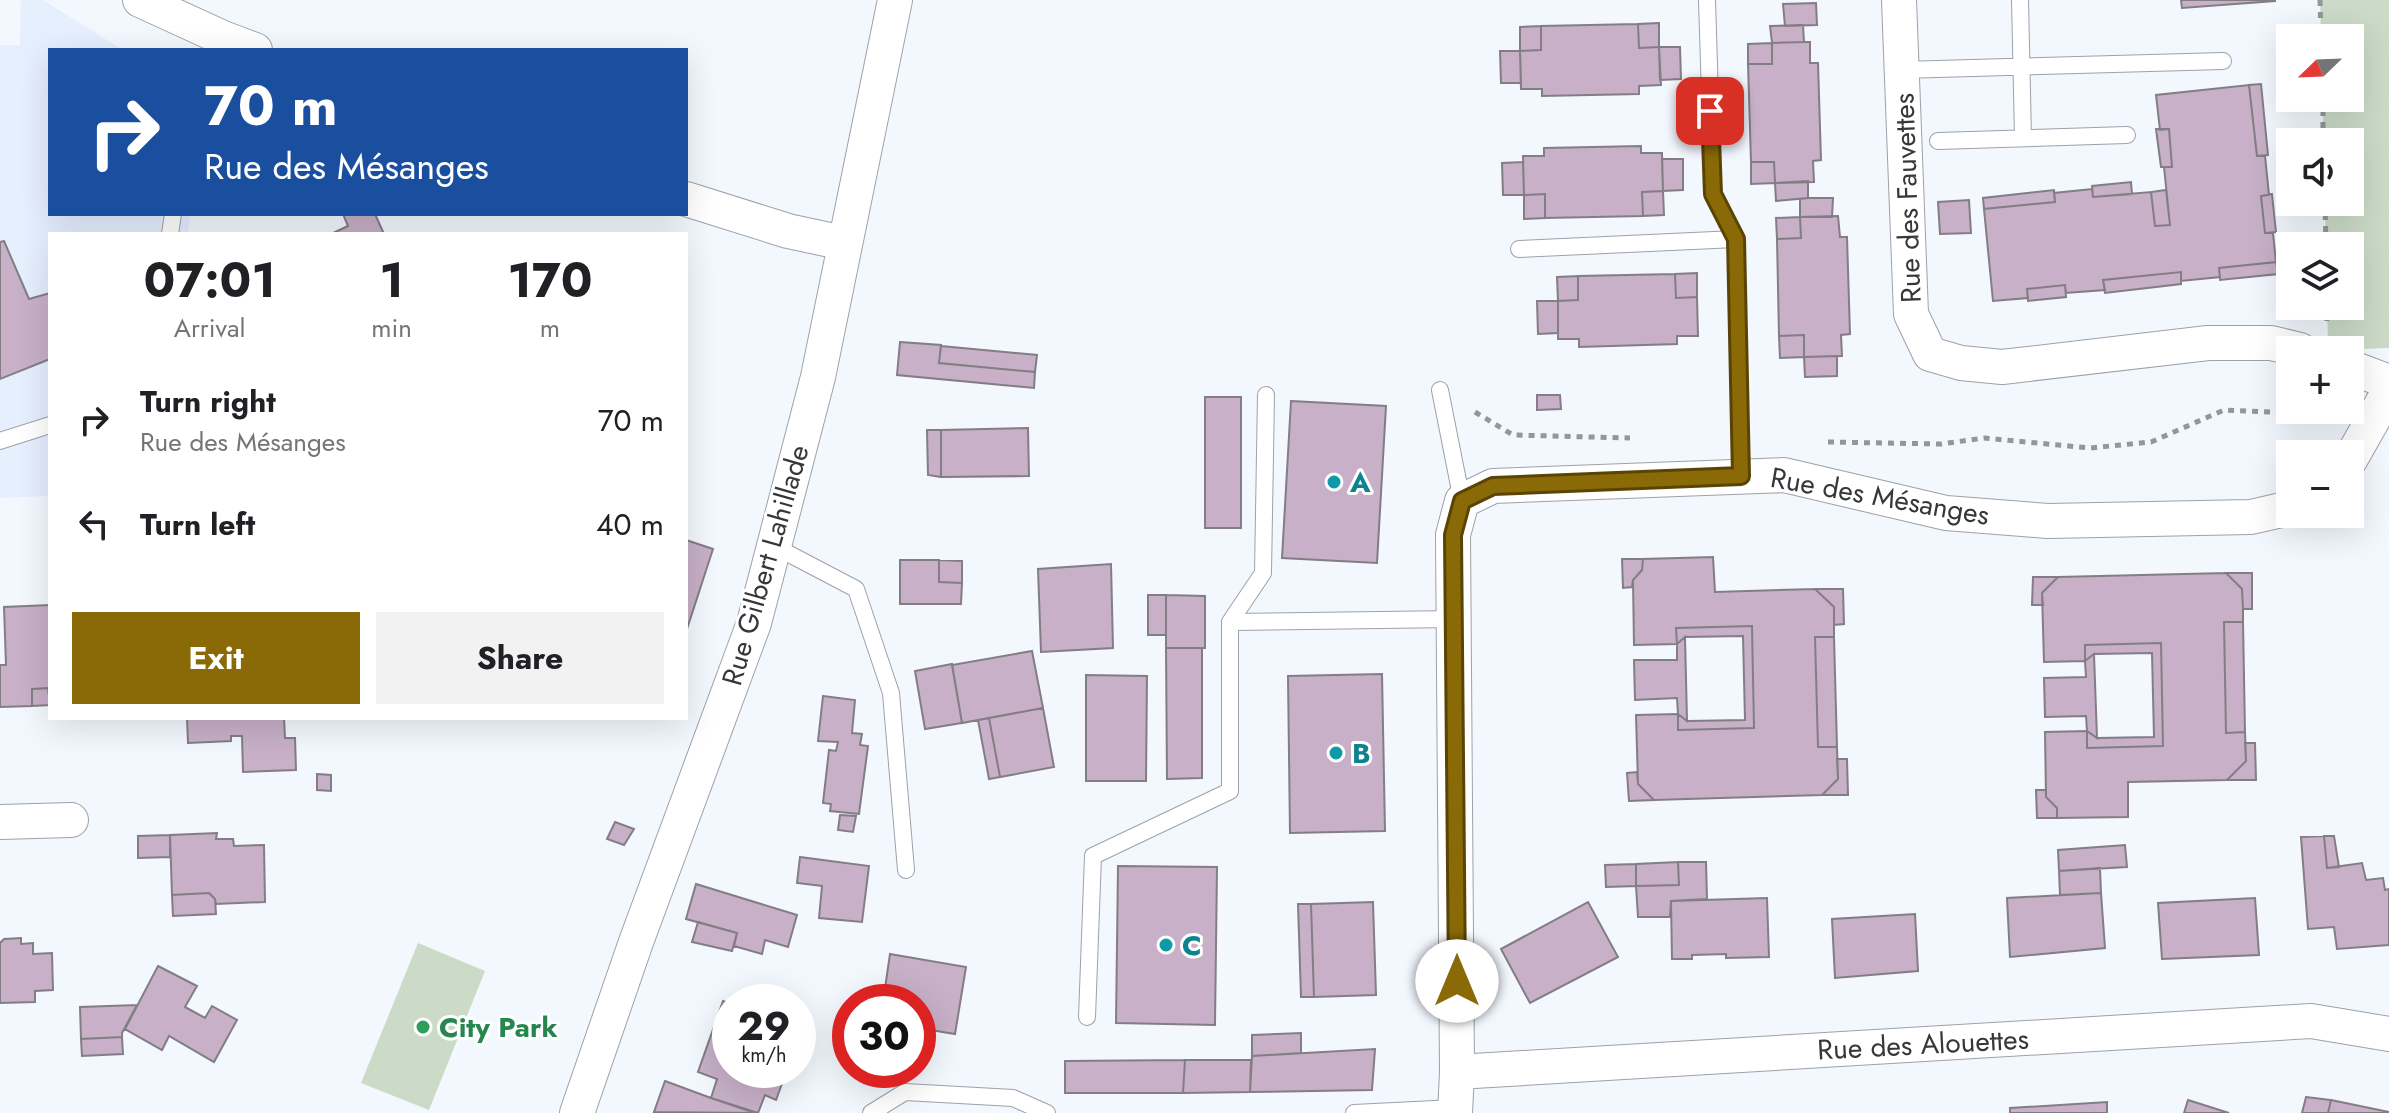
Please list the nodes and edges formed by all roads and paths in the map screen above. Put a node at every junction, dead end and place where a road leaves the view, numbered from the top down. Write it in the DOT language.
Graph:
graph roads {
  1 [pos="140,0"];
  2 [pos="895,0"];
  3 [pos="1707,0"];
  4 [pos="1899,0"];
  5 [pos="2020,0"];
  6 [pos="2320,0"];
  7 [pos="2321,24"];
  8 [pos="221,44"];
  9 [pos="244,48"];
  10 [pos="2223,61"];
  11 [pos="2021,67"];
  12 [pos="1902,70"];
  13 [pos="2127,135"];
  14 [pos="2023,138"];
  15 [pos="1938,141"];
  16 [pos="688,200"];
  17 [pos="1736,239"];
  18 [pos="844,243"];
  19 [pos="1519,249"];
  20 [pos="2276,344"];
  21 [pos="2364,372"];
  22 [pos="2389,382"];
  23 [pos="1440,390"];
  24 [pos="2389,391"];
  25 [pos="1266,395"];
  26 [pos="48,426"];
  27 [pos="1634,438"];
  28 [pos="2347,440"];
  29 [pos="2361,440"];
  30 [pos="0,441"];
  31 [pos="1817,442"];
  32 [pos="1741,476"];
  33 [pos="1462,501"];
  34 [pos="2276,511"];
  35 [pos="774,546"];
  36 [pos="1454,619"];
  37 [pos="1230,622"];
  38 [pos="71,820"];
  39 [pos="0,822"];
  40 [pos="906,870"];
  41 [pos="1087,1017"];
  42 [pos="2389,1034"];
  43 [pos="1457,1072"];
  44 [pos="1455,1110"];
  45 [pos="577,1113"];
  46 [pos="871,1113"];
  47 [pos="1047,1113"];
  48 [pos="1354,1113"];
  1 -- 8 [label="street"];
  2 -- 18 [label="street, Rue Gilbert Lahillade"];
  3 -- 17 [label="lane"];
  4 -- 12 [label="street, Rue des Fauvettes"];
  5 -- 11 [label="lane"];
  6 -- 7 [label="path"];
  8 -- 9 [label="street"];
  10 -- 11 [label="lane"];
  11 -- 12 [label="lane"];
  11 -- 14 [label="lane"];
  12 -- 20 [label="street, Rue des Fauvettes"];
  13 -- 14 [label="lane"];
  14 -- 15 [label="lane"];
  16 -- 18 [label="street"];
  17 -- 19 [label="lane"];
  17 -- 32 [label="lane"];
  18 -- 35 [label="street, Rue Gilbert Lahillade"];
  21 -- 22 [label="street"];
  23 -- 27 [label="path"];
  23 -- 33 [label="lane"];
  24 -- 29 [label="street"];
  25 -- 37 [label="lane"];
  26 -- 30 [label="lane"];
  28 -- 31 [label="path"];
  32 -- 33 [label="street, Rue des Mésanges"];
  32 -- 34 [label="street, Rue des Mésanges"];
  33 -- 36 [label="street"];
  35 -- 40 [label="lane"];
  35 -- 45 [label="street, Rue Gilbert Lahillade"];
  36 -- 37 [label="lane"];
  36 -- 43 [label="street"];
  37 -- 41 [label="lane"];
  38 -- 39 [label="street"];
  42 -- 43 [label="street, Rue des Alouettes"];
  43 -- 44 [label="street"];
  44 -- 48 [label="lane"];
  46 -- 47 [label="lane"];
}
